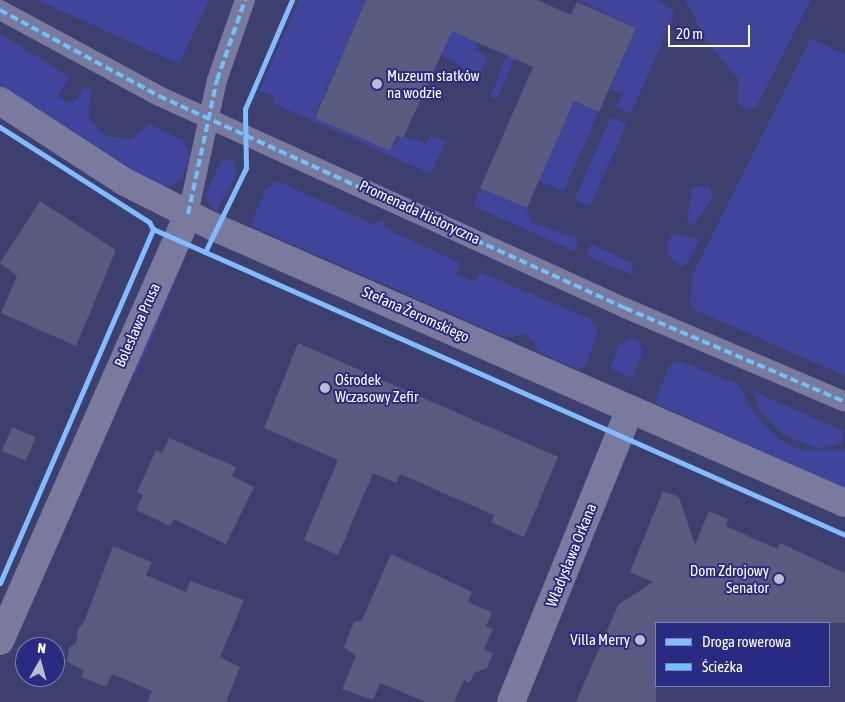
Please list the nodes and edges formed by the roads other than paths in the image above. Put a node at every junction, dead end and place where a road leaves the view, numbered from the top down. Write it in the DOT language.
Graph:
graph roads {
  1 [pos="245,0"];
  2 [pos="0,10"];
  3 [pos="0,101"];
  4 [pos="210,117"];
  5 [pos="188,214"];
  6 [pos="845,402"];
  7 [pos="630,409"];
  8 [pos="845,504"];
  9 [pos="3,627"];
  10 [pos="511,702"];
  1 -- 4 [label="street, Bolesława Prusa"];
  2 -- 4 [label="street, Promenada Historyczna"];
  3 -- 5 [label="street, Stefana Żeromskiego"];
  4 -- 5 [label="street, Bolesława Prusa"];
  4 -- 6 [label="street, Promenada Historyczna"];
  5 -- 7 [label="street, Stefana Żeromskiego"];
  5 -- 9 [label="street, Bolesława Prusa"];
  7 -- 8 [label="street, Stefana Żeromskiego"];
  7 -- 10 [label="street, Władysława Orkana"];
}
